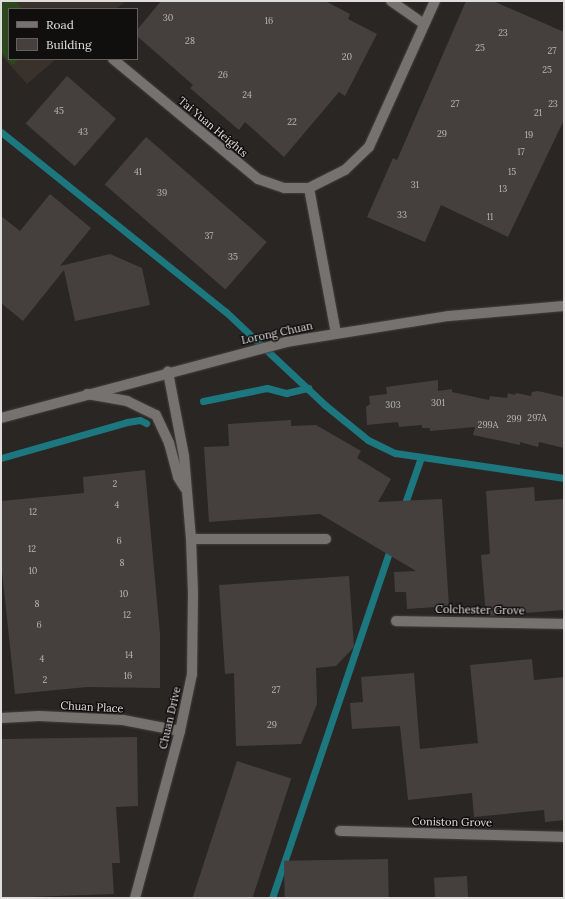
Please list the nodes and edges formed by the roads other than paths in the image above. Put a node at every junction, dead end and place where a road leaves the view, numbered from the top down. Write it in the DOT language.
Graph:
graph roads {
  1 [pos="391,1"];
  2 [pos="435,1"];
  3 [pos="424,24"];
  4 [pos="114,60"];
  5 [pos="309,188"];
  6 [pos="564,306"];
  7 [pos="336,333"];
  8 [pos="168,372"];
  9 [pos="87,394"];
  10 [pos="1,418"];
  11 [pos="186,489"];
  12 [pos="191,539"];
  13 [pos="326,539"];
  14 [pos="396,621"];
  15 [pos="564,624"];
  16 [pos="1,718"];
  17 [pos="180,730"];
  18 [pos="340,831"];
  19 [pos="564,837"];
  20 [pos="135,898"];
  1 -- 3 [label="street"];
  2 -- 3 [label="street, Tai Yuan Heights"];
  3 -- 5 [label="street, Tai Yuan Heights"];
  4 -- 5 [label="street, Tai Yuan Heights"];
  5 -- 7 [label="street"];
  6 -- 7 [label="street, Lorong Chuan"];
  7 -- 8 [label="street, Lorong Chuan"];
  8 -- 9 [label="street, Lorong Chuan"];
  8 -- 11 [label="street, Chuan Drive"];
  9 -- 10 [label="street, Lorong Chuan"];
  9 -- 11 [label="street"];
  11 -- 12 [label="street, Chuan Drive"];
  12 -- 13 [label="street"];
  12 -- 17 [label="street, Chuan Drive"];
  14 -- 15 [label="street, Colchester Grove"];
  16 -- 17 [label="street, Chuan Place"];
  17 -- 20 [label="street, Chuan Drive"];
  18 -- 19 [label="street, Coniston Grove"];
}
